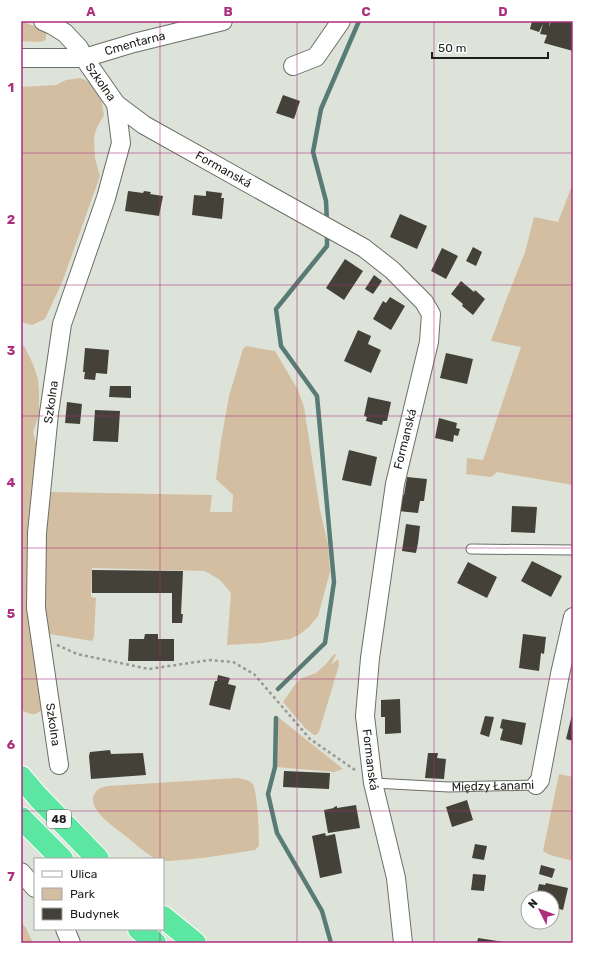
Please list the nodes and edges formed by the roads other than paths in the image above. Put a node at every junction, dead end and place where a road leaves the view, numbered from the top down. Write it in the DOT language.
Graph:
graph roads {
  1 [pos="43,21"];
  2 [pos="223,21"];
  3 [pos="341,21"];
  4 [pos="21,58"];
  5 [pos="84,58"];
  6 [pos="293,66"];
  7 [pos="116,104"];
  8 [pos="144,125"];
  9 [pos="121,143"];
  10 [pos="471,549"];
  11 [pos="573,550"];
  12 [pos="573,617"];
  13 [pos="59,765"];
  14 [pos="21,777"];
  15 [pos="373,784"];
  16 [pos="536,785"];
  17 [pos="21,818"];
  18 [pos="61,858"];
  19 [pos="97,858"];
  20 [pos="21,872"];
  21 [pos="34,887"];
  22 [pos="164,918"];
  23 [pos="65,930"];
  24 [pos="140,930"];
  25 [pos="71,943"];
  26 [pos="155,943"];
  27 [pos="195,943"];
  28 [pos="403,943"];
  1 -- 5 [label="street, Szkolna"];
  2 -- 5 [label="street, Cmentarna"];
  3 -- 6 [label="street"];
  4 -- 5 [label="street, Cmentarna"];
  5 -- 7 [label="street, Szkolna"];
  7 -- 8 [label="street, Formanská"];
  7 -- 9 [label="street, Szkolna"];
  8 -- 9 [label="street"];
  8 -- 15 [label="street, Formanská"];
  9 -- 13 [label="street, Szkolna"];
  10 -- 11 [label="lane"];
  12 -- 16 [label="street, Między Łanami"];
  14 -- 19 [label="highway, 48"];
  15 -- 16 [label="lane, Między Łanami"];
  15 -- 28 [label="street, Formanská"];
  17 -- 18 [label="highway, 48"];
  20 -- 21 [label="street"];
  22 -- 27 [label="highway"];
  23 -- 25 [label="street"];
  24 -- 26 [label="highway"];
}
